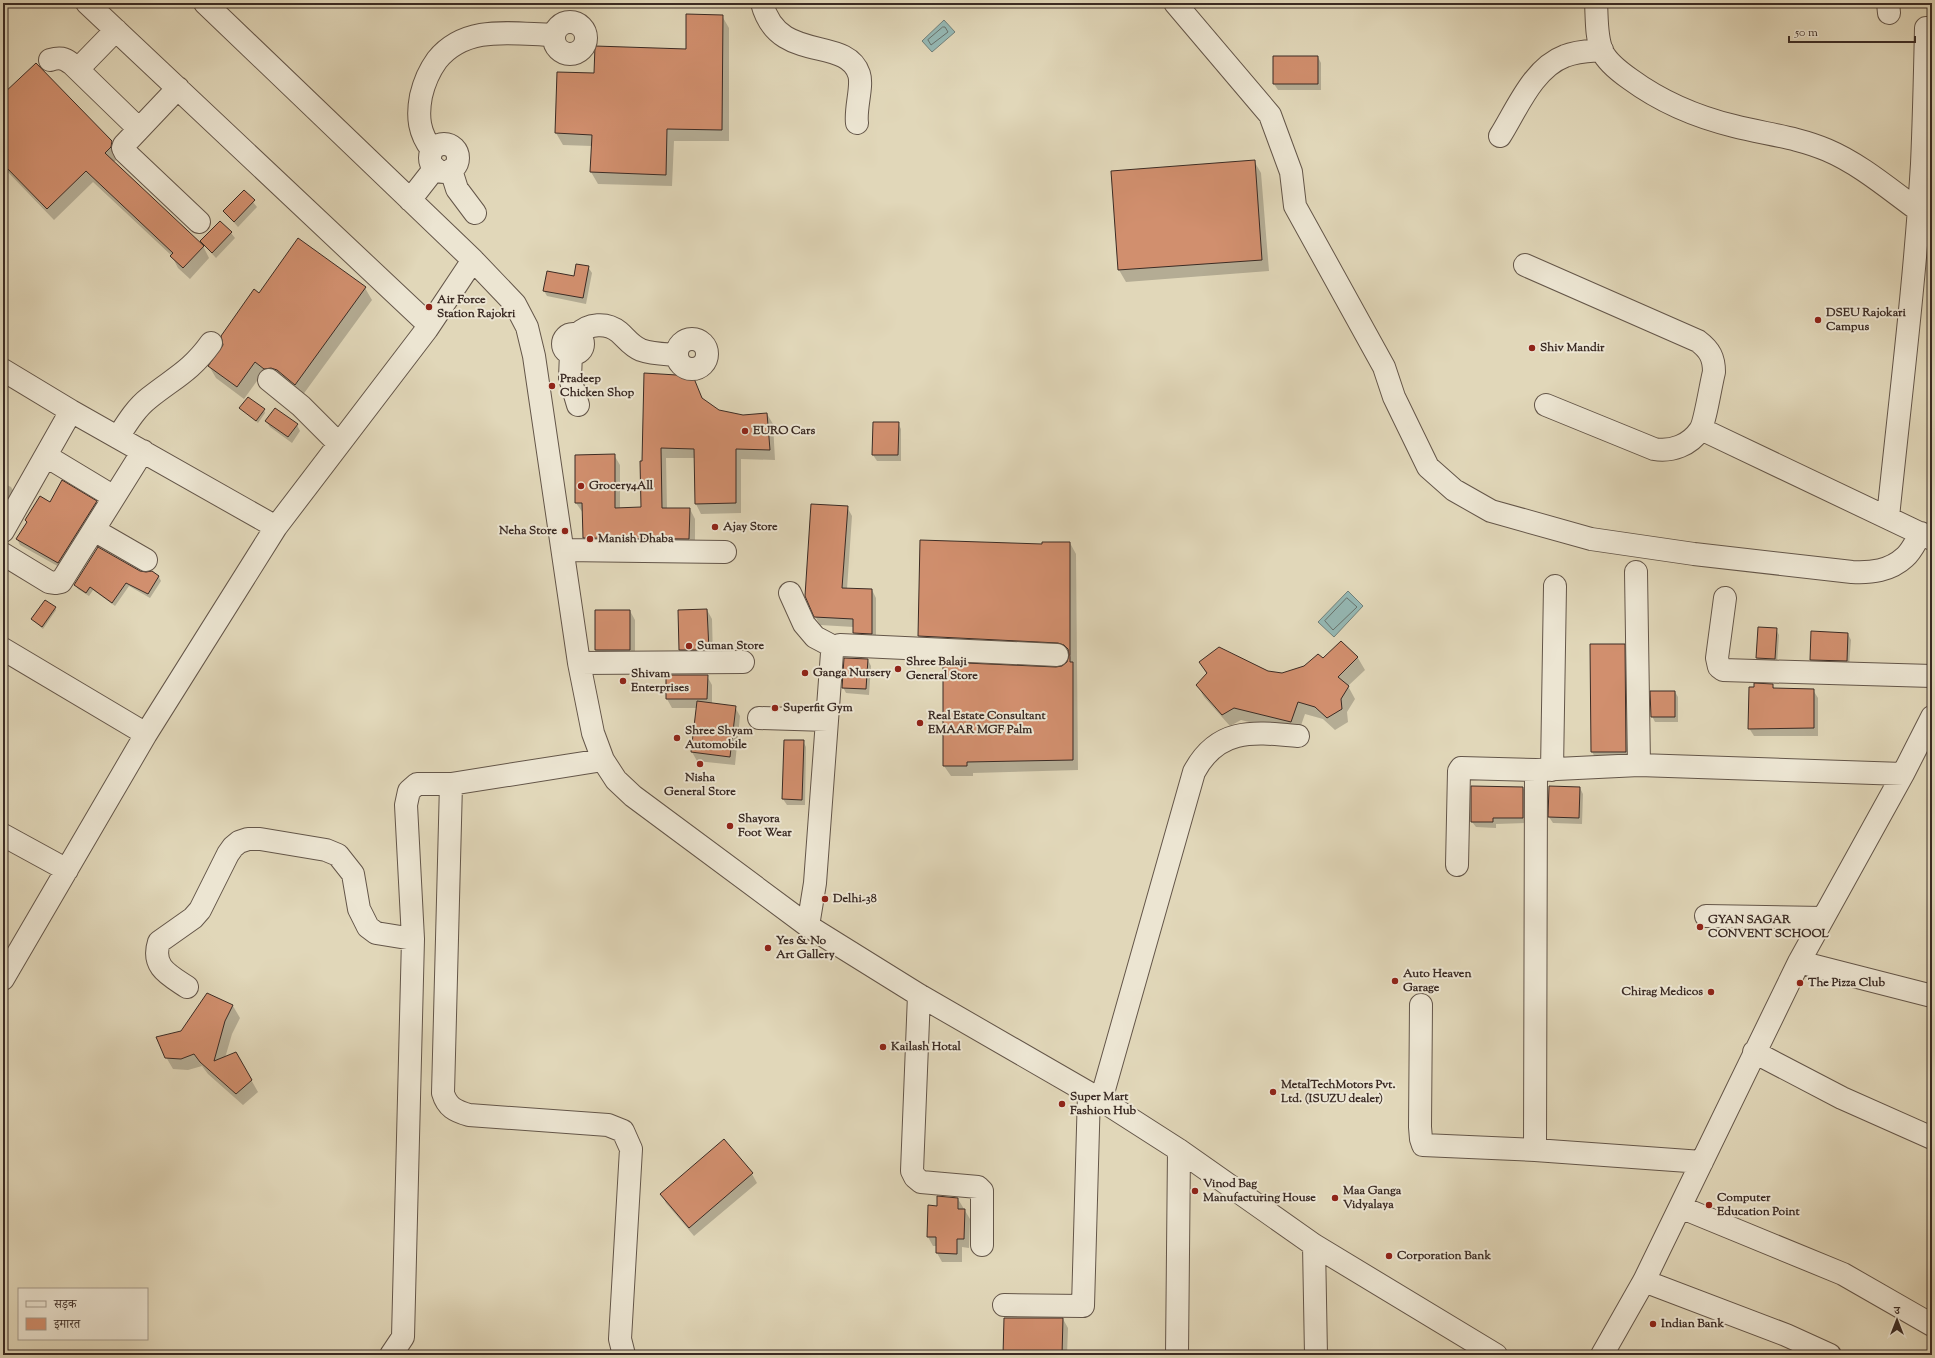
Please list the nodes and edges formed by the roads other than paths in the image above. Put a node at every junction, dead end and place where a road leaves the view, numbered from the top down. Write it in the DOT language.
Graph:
graph roads {
  1 [pos="87,3"];
  2 [pos="205,3"];
  3 [pos="762,3"];
  4 [pos="1174,3"];
  5 [pos="1596,3"];
  6 [pos="1932,28"];
  7 [pos="116,30"];
  8 [pos="553,35"];
  9 [pos="1602,50"];
  10 [pos="50,60"];
  11 [pos="78,69"];
  12 [pos="178,88"];
  13 [pos="857,122"];
  14 [pos="139,130"];
  15 [pos="1500,136"];
  16 [pos="440,163"];
  17 [pos="410,200"];
  18 [pos="1918,210"];
  19 [pos="475,213"];
  20 [pos="199,222"];
  21 [pos="473,260"];
  22 [pos="1525,265"];
  23 [pos="430,325"];
  24 [pos="527,327"];
  25 [pos="211,343"];
  26 [pos="571,343"];
  27 [pos="677,355"];
  28 [pos="3,370"];
  29 [pos="269,380"];
  30 [pos="578,405"];
  31 [pos="1546,405"];
  32 [pos="71,411"];
  33 [pos="1701,429"];
  34 [pos="118,437"];
  35 [pos="339,444"];
  36 [pos="143,451"];
  37 [pos="46,456"];
  38 [pos="114,497"];
  39 [pos="1888,517"];
  40 [pos="276,526"];
  41 [pos="94,530"];
  42 [pos="3,531"];
  43 [pos="1926,536"];
  44 [pos="563,550"];
  45 [pos="725,552"];
  46 [pos="3,554"];
  47 [pos="146,560"];
  48 [pos="1636,572"];
  49 [pos="1555,586"];
  50 [pos="790,592"];
  51 [pos="1725,598"];
  52 [pos="834,647"];
  53 [pos="3,649"];
  54 [pos="1057,655"];
  55 [pos="742,662"];
  56 [pos="579,663"];
  57 [pos="1932,676"];
  58 [pos="1932,717"];
  59 [pos="759,718"];
  60 [pos="827,720"];
  61 [pos="146,734"];
  62 [pos="1298,736"];
  63 [pos="603,760"];
  64 [pos="1639,765"];
  65 [pos="1544,770"];
  66 [pos="1903,774"];
  67 [pos="451,784"];
  68 [pos="3,835"];
  69 [pos="1457,865"];
  70 [pos="66,870"];
  71 [pos="1706,916"];
  72 [pos="1823,918"];
  73 [pos="808,926"];
  74 [pos="413,939"];
  75 [pos="1799,962"];
  76 [pos="3,979"];
  77 [pos="188,987"];
  78 [pos="919,995"];
  79 [pos="1932,996"];
  80 [pos="1421,1005"];
  81 [pos="1754,1052"];
  82 [pos="1095,1097"];
  83 [pos="1932,1138"];
  84 [pos="1179,1150"];
  85 [pos="1535,1150"];
  86 [pos="1702,1162"];
  87 [pos="1680,1207"];
  88 [pos="982,1245"];
  89 [pos="1314,1245"];
  90 [pos="1644,1281"];
  91 [pos="1004,1305"];
  92 [pos="1932,1325"];
  93 [pos="390,1355"];
  94 [pos="624,1355"];
  95 [pos="1177,1355"];
  96 [pos="1316,1355"];
  97 [pos="1496,1355"];
  98 [pos="1602,1355"];
  99 [pos="1830,1355"];
  1 -- 7 [label="street"];
  2 -- 17 [label="street"];
  3 -- 13 [label="street"];
  4 -- 43 [label="street"];
  5 -- 9 [label="street"];
  6 -- 18 [label="street"];
  7 -- 11 [label="street"];
  7 -- 12 [label="street"];
  8 -- 16 [label="street"];
  9 -- 15 [label="street"];
  9 -- 18 [label="street"];
  10 -- 11 [label="street"];
  11 -- 14 [label="street"];
  12 -- 14 [label="street"];
  12 -- 23 [label="street"];
  14 -- 20 [label="street"];
  16 -- 17 [label="street"];
  16 -- 19 [label="street"];
  17 -- 21 [label="street"];
  18 -- 39 [label="street"];
  21 -- 23 [label="street"];
  21 -- 24 [label="street"];
  22 -- 33 [label="street"];
  23 -- 35 [label="street"];
  24 -- 26 [label="street"];
  24 -- 44 [label="street"];
  25 -- 34 [label="street"];
  26 -- 27 [label="street"];
  26 -- 30 [label="street"];
  28 -- 32 [label="street"];
  29 -- 35 [label="street"];
  31 -- 33 [label="street"];
  32 -- 34 [label="street"];
  32 -- 37 [label="street"];
  33 -- 39 [label="street"];
  34 -- 36 [label="street"];
  35 -- 40 [label="street"];
  36 -- 38 [label="street"];
  36 -- 40 [label="street"];
  37 -- 38 [label="street"];
  37 -- 42 [label="street"];
  38 -- 41 [label="street"];
  39 -- 43 [label="street"];
  40 -- 61 [label="street"];
  41 -- 46 [label="street"];
  41 -- 47 [label="street"];
  44 -- 45 [label="street"];
  44 -- 56 [label="street"];
  48 -- 64 [label="street"];
  49 -- 65 [label="street"];
  50 -- 52 [label="street"];
  51 -- 57 [label="street"];
  52 -- 54 [label="street"];
  52 -- 60 [label="street"];
  53 -- 61 [label="street"];
  55 -- 56 [label="street"];
  56 -- 63 [label="street"];
  58 -- 66 [label="street"];
  59 -- 60 [label="street"];
  60 -- 73 [label="street"];
  61 -- 70 [label="street"];
  62 -- 82 [label="street"];
  63 -- 67 [label="street"];
  63 -- 73 [label="street"];
  64 -- 65 [label="street"];
  64 -- 66 [label="street"];
  65 -- 69 [label="street"];
  65 -- 85 [label="street"];
  66 -- 72 [label="street"];
  67 -- 74 [label="street"];
  67 -- 94 [label="street"];
  68 -- 70 [label="street"];
  70 -- 76 [label="street"];
  71 -- 72 [label="street"];
  72 -- 75 [label="street"];
  73 -- 78 [label="street"];
  74 -- 77 [label="street"];
  74 -- 93 [label="street"];
  75 -- 79 [label="street"];
  75 -- 81 [label="street"];
  78 -- 82 [label="street"];
  78 -- 88 [label="street"];
  80 -- 85 [label="street"];
  81 -- 83 [label="street"];
  81 -- 86 [label="street"];
  82 -- 84 [label="street"];
  82 -- 91 [label="street"];
  84 -- 89 [label="street"];
  84 -- 95 [label="street"];
  85 -- 86 [label="street"];
  86 -- 87 [label="street"];
  87 -- 90 [label="street"];
  87 -- 92 [label="street"];
  89 -- 96 [label="street"];
  89 -- 97 [label="street"];
  90 -- 98 [label="street"];
  90 -- 99 [label="street"];
}
